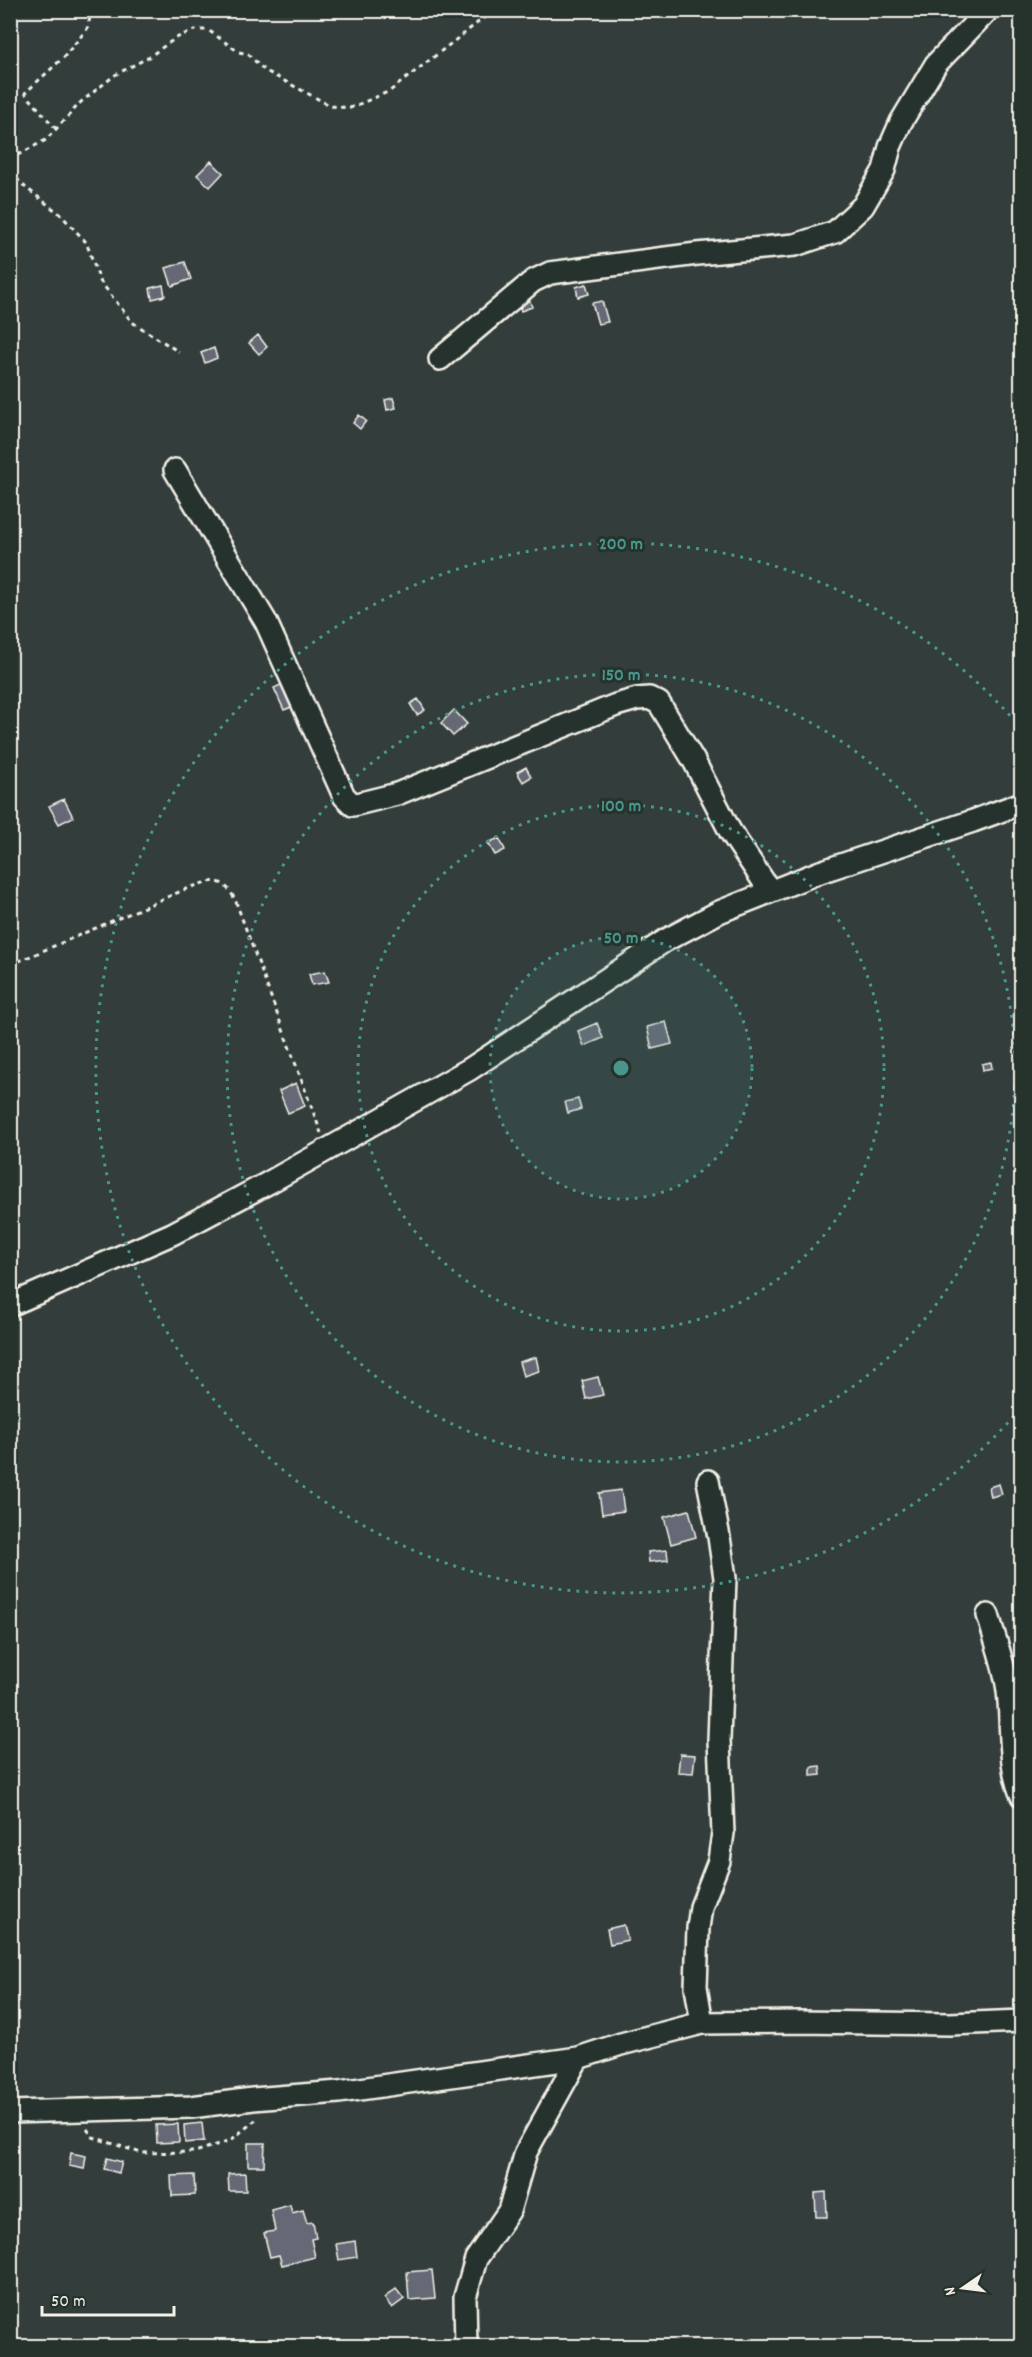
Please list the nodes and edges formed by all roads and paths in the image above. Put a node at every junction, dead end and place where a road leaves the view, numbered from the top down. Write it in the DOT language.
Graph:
graph roads {
  1 [pos="92,10"];
  2 [pos="494,10"];
  3 [pos="988,10"];
  4 [pos="56,129"];
  5 [pos="10,159"];
  6 [pos="10,172"];
  7 [pos="178,352"];
  8 [pos="441,359"];
  9 [pos="175,470"];
  10 [pos="1022,803"];
  11 [pos="771,891"];
  12 [pos="10,965"];
  13 [pos="326,1149"];
  14 [pos="10,1305"];
  15 [pos="708,1481"];
  16 [pos="988,1615"];
  17 [pos="1022,1796"];
  18 [pos="1022,2021"];
  19 [pos="702,2023"];
  20 [pos="578,2058"];
  21 [pos="273,2097"];
  22 [pos="74,2111"];
  23 [pos="10,2112"];
  24 [pos="466,2346"];
  1 -- 4 [label="path"];
  2 -- 4 [label="path"];
  3 -- 8 [label="street"];
  4 -- 5 [label="path"];
  6 -- 7 [label="path"];
  9 -- 11 [label="street"];
  10 -- 11 [label="street"];
  11 -- 13 [label="street"];
  12 -- 13 [label="path"];
  13 -- 14 [label="street"];
  15 -- 19 [label="street"];
  16 -- 17 [label="street"];
  18 -- 19 [label="street"];
  19 -- 20 [label="street"];
  20 -- 21 [label="street"];
  20 -- 24 [label="street"];
  21 -- 22 [label="street"];
  21 -- 22 [label="path"];
  22 -- 23 [label="street"];
}
